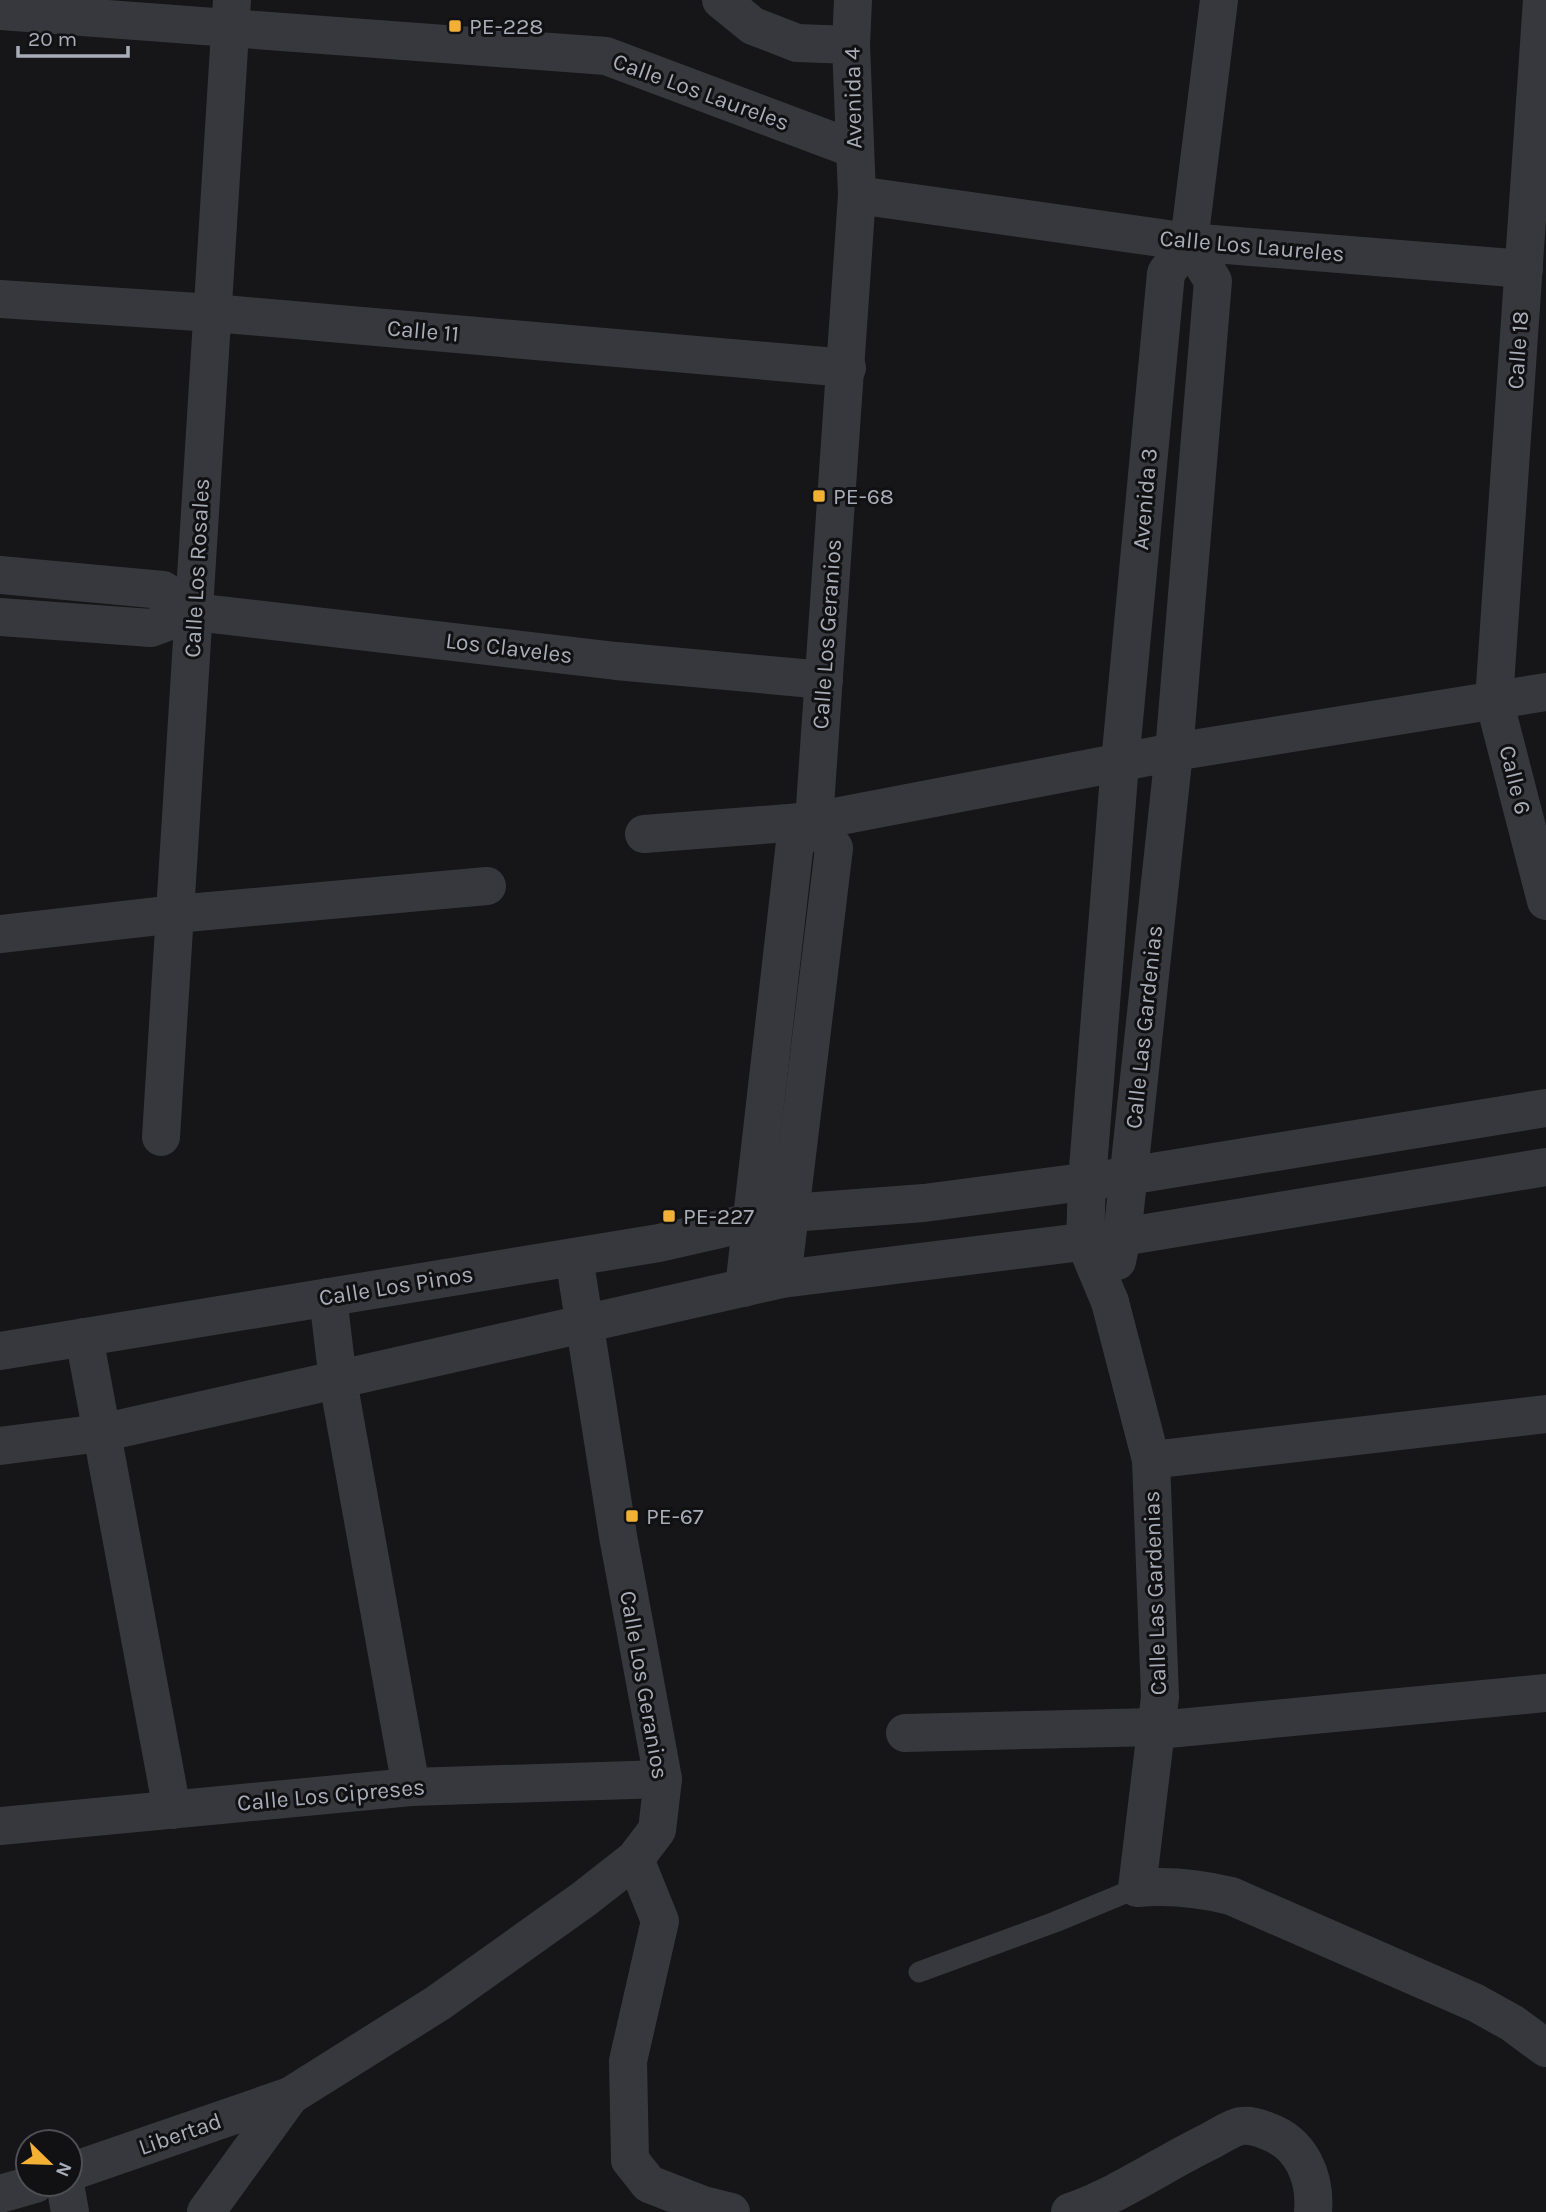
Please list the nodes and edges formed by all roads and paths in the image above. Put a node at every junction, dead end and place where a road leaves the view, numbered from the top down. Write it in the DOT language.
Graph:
graph roads {
  1 [pos="721,0"];
  2 [pos="853,0"];
  3 [pos="1219,0"];
  4 [pos="1542,0"];
  5 [pos="0,11"];
  6 [pos="232,14"];
  7 [pos="851,44"];
  8 [pos="854,149"];
  9 [pos="1538,165"];
  10 [pos="857,195"];
  11 [pos="1189,242"];
  12 [pos="1524,269"];
  13 [pos="0,299"];
  14 [pos="213,313"];
  15 [pos="846,368"];
  16 [pos="0,575"];
  17 [pos="194,612"];
  18 [pos="0,617"];
  19 [pos="824,680"];
  20 [pos="1546,692"];
  21 [pos="1494,700"];
  22 [pos="1174,752"];
  23 [pos="1120,763"];
  24 [pos="814,821"];
  25 [pos="644,834"];
  26 [pos="487,886"];
  27 [pos="1546,901"];
  28 [pos="176,914"];
  29 [pos="0,934"];
  30 [pos="1546,1108"];
  31 [pos="161,1137"];
  32 [pos="1546,1167"];
  33 [pos="1128,1176"];
  34 [pos="1087,1181"];
  35 [pos="790,1213"];
  36 [pos="750,1222"];
  37 [pos="1103,1239"];
  38 [pos="574,1257"];
  39 [pos="782,1279"];
  40 [pos="744,1288"];
  41 [pos="328,1297"];
  42 [pos="584,1325"];
  43 [pos="84,1337"];
  44 [pos="0,1351"];
  45 [pos="338,1381"];
  46 [pos="1546,1415"];
  47 [pos="101,1433"];
  48 [pos="0,1446"];
  49 [pos="1151,1460"];
  50 [pos="1546,1693"];
  51 [pos="1156,1727"];
  52 [pos="905,1732"];
  53 [pos="663,1779"];
  54 [pos="411,1787"];
  55 [pos="172,1810"];
  56 [pos="0,1826"];
  57 [pos="635,1859"];
  58 [pos="1137,1888"];
  59 [pos="919,1972"];
  60 [pos="1546,2048"];
  61 [pos="290,2096"];
  62 [pos="84,2167"];
  63 [pos="206,2212"];
  64 [pos="731,2212"];
  65 [pos="1070,2212"];
  66 [pos="1313,2212"];
  1 -- 7 [label="street"];
  2 -- 7 [label="street, Avenida 4"];
  3 -- 11 [label="street, Avenida 3"];
  4 -- 9 [label="street, Calle 18"];
  5 -- 6 [label="street, Calle Los Laureles"];
  6 -- 8 [label="street, Calle Los Laureles"];
  6 -- 14 [label="street, Calle Los Rosales"];
  7 -- 8 [label="street, Avenida 4"];
  8 -- 10 [label="street, Avenida 4"];
  9 -- 12 [label="street, Calle 18"];
  10 -- 11 [label="street, Calle Los Laureles"];
  10 -- 15 [label="street, Calle Los Geranios"];
  11 -- 12 [label="street, Calle Los Laureles"];
  11 -- 22 [label="street"];
  11 -- 23 [label="street, Avenida 3"];
  12 -- 21 [label="street, Calle 18"];
  13 -- 14 [label="street, Calle 11"];
  14 -- 15 [label="street, Calle 11"];
  14 -- 17 [label="street, Calle Los Rosales"];
  15 -- 19 [label="street, Calle Los Geranios"];
  16 -- 17 [label="street, Los Claveles"];
  17 -- 18 [label="street, Los Claveles"];
  17 -- 19 [label="street, Los Claveles"];
  17 -- 28 [label="street, Calle Los Rosales"];
  19 -- 24 [label="street, Calle Los Geranios"];
  20 -- 21 [label="street"];
  21 -- 22 [label="street"];
  21 -- 27 [label="street, Calle 6"];
  22 -- 23 [label="street"];
  22 -- 33 [label="street, Calle Las Gardenias"];
  23 -- 24 [label="street"];
  23 -- 34 [label="street, Calle Las Gardenias"];
  24 -- 25 [label="street"];
  24 -- 35 [label="street"];
  24 -- 36 [label="street"];
  26 -- 28 [label="street"];
  28 -- 29 [label="street"];
  28 -- 31 [label="street, Calle Los Rosales"];
  30 -- 33 [label="street, Calle Los Pinos"];
  32 -- 37 [label="street"];
  33 -- 34 [label="street, Calle Los Pinos"];
  33 -- 37 [label="street, Calle Las Gardenias"];
  34 -- 35 [label="street, Calle Los Pinos"];
  34 -- 37 [label="street, Calle Las Gardenias"];
  35 -- 36 [label="street, Calle Los Pinos"];
  35 -- 39 [label="street"];
  36 -- 38 [label="street, Calle Los Pinos"];
  36 -- 40 [label="street"];
  37 -- 39 [label="street"];
  37 -- 49 [label="street, Calle Las Gardenias"];
  38 -- 41 [label="street, Calle Los Pinos"];
  38 -- 42 [label="street, Calle Los Geranios"];
  39 -- 40 [label="street"];
  40 -- 42 [label="street"];
  41 -- 43 [label="street, Calle Los Pinos"];
  41 -- 45 [label="street"];
  42 -- 45 [label="street"];
  42 -- 53 [label="street, Calle Los Geranios"];
  43 -- 44 [label="street, Calle Los Pinos"];
  43 -- 47 [label="street"];
  45 -- 47 [label="street"];
  45 -- 54 [label="street"];
  46 -- 49 [label="street"];
  47 -- 48 [label="street"];
  47 -- 55 [label="street"];
  49 -- 51 [label="street, Calle Las Gardenias"];
  50 -- 51 [label="street"];
  51 -- 52 [label="street"];
  51 -- 58 [label="street, Calle Las Gardenias"];
  53 -- 54 [label="street, Calle Los Cipreses"];
  53 -- 57 [label="street, Calle Los Geranios"];
  54 -- 55 [label="street, Calle Los Cipreses"];
  55 -- 56 [label="street, Calle Los Cipreses"];
  57 -- 61 [label="street, Calle Los Geranios"];
  57 -- 64 [label="street"];
  58 -- 59 [label="lane"];
  58 -- 60 [label="street"];
  61 -- 62 [label="street, Libertad"];
  61 -- 63 [label="street"];
  65 -- 66 [label="street"];
}
